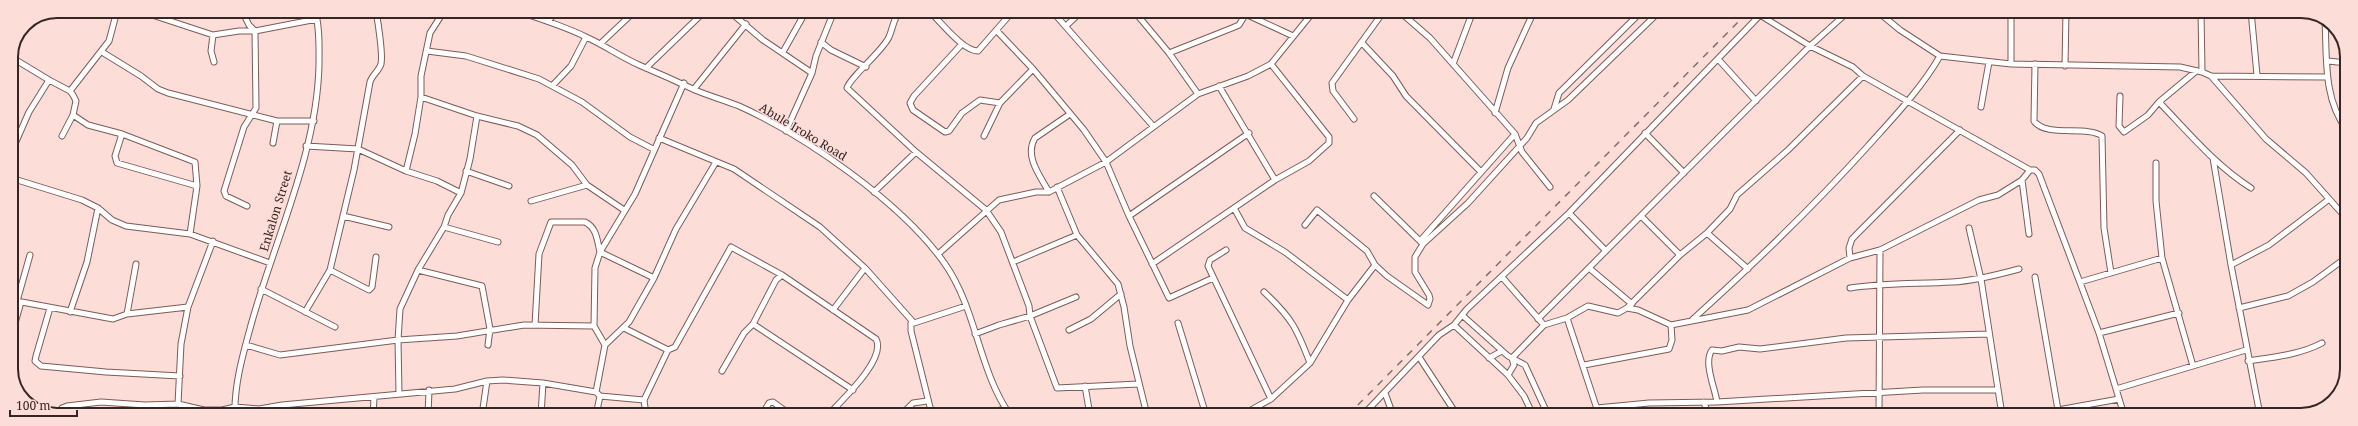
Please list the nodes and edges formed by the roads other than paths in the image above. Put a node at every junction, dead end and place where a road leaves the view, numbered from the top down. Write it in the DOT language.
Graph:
graph roads {
  1 [pos="115,18"];
  2 [pos="161,18"];
  3 [pos="246,18"];
  4 [pos="377,18"];
  5 [pos="440,18"];
  6 [pos="539,18"];
  7 [pos="551,18"];
  8 [pos="628,18"];
  9 [pos="698,18"];
  10 [pos="739,18"];
  11 [pos="802,18"];
  12 [pos="831,18"];
  13 [pos="895,18"];
  14 [pos="936,18"];
  15 [pos="1007,18"];
  16 [pos="1059,18"];
  17 [pos="1075,18"];
  18 [pos="1140,18"];
  19 [pos="1243,18"];
  20 [pos="1254,18"];
  21 [pos="1308,18"];
  22 [pos="1380,18"];
  23 [pos="1408,18"];
  24 [pos="1470,18"];
  25 [pos="1531,18"];
  26 [pos="1635,18"];
  27 [pos="1653,18"];
  28 [pos="1758,18"];
  29 [pos="1763,18"];
  30 [pos="1841,18"];
  31 [pos="1886,18"];
  32 [pos="2011,18"];
  33 [pos="2066,18"];
  34 [pos="2201,18"];
  35 [pos="2252,18"];
  36 [pos="317,19"];
  37 [pos="548,21"];
  38 [pos="746,24"];
  39 [pos="1066,26"];
  40 [pos="2325,26"];
  41 [pos="997,31"];
  42 [pos="255,32"];
  43 [pos="213,35"];
  44 [pos="1293,36"];
  45 [pos="586,37"];
  46 [pos="821,42"];
  47 [pos="600,44"];
  48 [pos="962,44"];
  49 [pos="1363,44"];
  50 [pos="1810,46"];
  51 [pos="427,51"];
  52 [pos="102,52"];
  53 [pos="783,52"];
  54 [pos="1169,53"];
  55 [pos="1940,56"];
  56 [pos="1718,59"];
  57 [pos="2328,61"];
  58 [pos="18,62"];
  59 [pos="214,62"];
  60 [pos="1989,62"];
  61 [pos="2340,62"];
  62 [pos="1271,64"];
  63 [pos="1453,64"];
  64 [pos="2011,64"];
  65 [pos="2035,64"];
  66 [pos="2065,66"];
  67 [pos="866,67"];
  68 [pos="646,68"];
  69 [pos="1033,69"];
  70 [pos="2195,72"];
  71 [pos="2202,72"];
  72 [pos="812,73"];
  73 [pos="2257,75"];
  74 [pos="1863,76"];
  75 [pos="2211,76"];
  76 [pos="2327,77"];
  77 [pos="48,80"];
  78 [pos="684,83"];
  79 [pos="553,86"];
  80 [pos="1219,86"];
  81 [pos="694,89"];
  82 [pos="70,91"];
  83 [pos="1198,94"];
  84 [pos="2120,96"];
  85 [pos="421,98"];
  86 [pos="1756,101"];
  87 [pos="1909,101"];
  88 [pos="2159,102"];
  89 [pos="1000,103"];
  90 [pos="1981,107"];
  91 [pos="1554,109"];
  92 [pos="1495,113"];
  93 [pos="253,114"];
  94 [pos="1070,114"];
  95 [pos="72,115"];
  96 [pos="477,116"];
  97 [pos="1354,119"];
  98 [pos="2340,120"];
  99 [pos="277,121"];
  100 [pos="314,121"];
  101 [pos="1152,126"];
  102 [pos="1960,130"];
  103 [pos="786,131"];
  104 [pos="1249,133"];
  105 [pos="1645,133"];
  106 [pos="122,134"];
  107 [pos="1514,134"];
  108 [pos="62,136"];
  109 [pos="984,136"];
  110 [pos="18,137"];
  111 [pos="659,138"];
  112 [pos="274,143"];
  113 [pos="306,146"];
  114 [pos="1519,147"];
  115 [pos="358,149"];
  116 [pos="653,150"];
  117 [pos="916,152"];
  118 [pos="2214,158"];
  119 [pos="716,162"];
  120 [pos="1106,162"];
  121 [pos="2156,163"];
  122 [pos="2030,170"];
  123 [pos="406,171"];
  124 [pos="466,171"];
  125 [pos="1481,172"];
  126 [pos="1684,173"];
  127 [pos="18,180"];
  128 [pos="1275,180"];
  129 [pos="2022,180"];
  130 [pos="587,185"];
  131 [pos="197,186"];
  132 [pos="509,186"];
  133 [pos="1057,187"];
  134 [pos="1550,187"];
  135 [pos="2251,188"];
  136 [pos="874,192"];
  137 [pos="1049,192"];
  138 [pos="461,193"];
  139 [pos="1374,196"];
  140 [pos="531,200"];
  141 [pos="2328,200"];
  142 [pos="247,206"];
  143 [pos="98,208"];
  144 [pos="1234,208"];
  145 [pos="624,210"];
  146 [pos="986,210"];
  147 [pos="1569,213"];
  148 [pos="2340,213"];
  149 [pos="343,216"];
  150 [pos="1129,216"];
  151 [pos="1641,216"];
  152 [pos="1305,225"];
  153 [pos="389,227"];
  154 [pos="444,227"];
  155 [pos="1969,228"];
  156 [pos="1707,233"];
  157 [pos="190,234"];
  158 [pos="2029,234"];
  159 [pos="1077,235"];
  160 [pos="213,241"];
  161 [pos="498,242"];
  162 [pos="1422,242"];
  163 [pos="1226,250"];
  164 [pos="1880,250"];
  165 [pos="1606,251"];
  166 [pos="600,252"];
  167 [pos="938,254"];
  168 [pos="30,255"];
  169 [pos="1680,255"];
  170 [pos="376,256"];
  171 [pos="1850,258"];
  172 [pos="2162,258"];
  173 [pos="1013,262"];
  174 [pos="2340,262"];
  175 [pos="270,263"];
  176 [pos="136,264"];
  177 [pos="1152,264"];
  178 [pos="1375,265"];
  179 [pos="2231,265"];
  180 [pos="865,268"];
  181 [pos="1589,268"];
  182 [pos="1748,269"];
  183 [pos="2019,269"];
  184 [pos="330,270"];
  185 [pos="418,270"];
  186 [pos="2111,273"];
  187 [pos="782,275"];
  188 [pos="1502,277"];
  189 [pos="2035,277"];
  190 [pos="654,278"];
  191 [pos="1213,278"];
  192 [pos="1981,278"];
  193 [pos="2080,282"];
  194 [pos="1880,283"];
  195 [pos="1850,288"];
  196 [pos="261,289"];
  197 [pos="1264,292"];
  198 [pos="18,294"];
  199 [pos="1121,294"];
  200 [pos="1076,297"];
  201 [pos="1348,300"];
  202 [pos="18,301"];
  203 [pos="1632,304"];
  204 [pos="966,306"];
  205 [pos="188,307"];
  206 [pos="50,308"];
  207 [pos="1627,308"];
  208 [pos="2238,308"];
  209 [pos="833,310"];
  210 [pos="70,312"];
  211 [pos="305,312"];
  212 [pos="2179,313"];
  213 [pos="127,314"];
  214 [pos="1462,315"];
  215 [pos="1030,316"];
  216 [pos="1567,318"];
  217 [pos="1538,319"];
  218 [pos="1693,319"];
  219 [pos="914,323"];
  220 [pos="1178,323"];
  221 [pos="753,324"];
  222 [pos="1454,325"];
  223 [pos="1544,325"];
  224 [pos="1671,325"];
  225 [pos="535,326"];
  226 [pos="594,326"];
  227 [pos="335,327"];
  228 [pos="624,328"];
  229 [pos="490,329"];
  230 [pos="1069,330"];
  231 [pos="2099,332"];
  232 [pos="975,334"];
  233 [pos="1989,334"];
  234 [pos="1878,338"];
  235 [pos="398,340"];
  236 [pos="2322,343"];
  237 [pos="246,345"];
  238 [pos="488,345"];
  239 [pos="604,345"];
  240 [pos="668,350"];
  241 [pos="2246,350"];
  242 [pos="1502,351"];
  243 [pos="1419,357"];
  244 [pos="1489,358"];
  245 [pos="1512,358"];
  246 [pos="2248,361"];
  247 [pos="1310,363"];
  248 [pos="1584,365"];
  249 [pos="2193,366"];
  250 [pos="722,370"];
  251 [pos="1508,375"];
  252 [pos="180,376"];
  253 [pos="487,381"];
  254 [pos="543,383"];
  255 [pos="1138,384"];
  256 [pos="1085,386"];
  257 [pos="2116,389"];
  258 [pos="429,390"];
  259 [pos="853,390"];
  260 [pos="1998,390"];
  261 [pos="1385,393"];
  262 [pos="399,394"];
  263 [pos="598,394"];
  264 [pos="1879,394"];
  265 [pos="374,398"];
  266 [pos="1271,399"];
  267 [pos="2119,399"];
  268 [pos="644,400"];
  269 [pos="928,401"];
  270 [pos="1704,402"];
  271 [pos="1717,402"];
  272 [pos="178,404"];
  273 [pos="288,405"];
  274 [pos="234,407"];
  275 [pos="62,408"];
  276 [pos="195,408"];
  277 [pos="230,408"];
  278 [pos="246,408"];
  279 [pos="266,408"];
  280 [pos="288,408"];
  281 [pos="373,408"];
  282 [pos="428,408"];
  283 [pos="483,408"];
  284 [pos="541,408"];
  285 [pos="597,408"];
  286 [pos="645,408"];
  287 [pos="766,408"];
  288 [pos="781,408"];
  289 [pos="835,408"];
  290 [pos="907,408"];
  291 [pos="930,408"];
  292 [pos="1005,408"];
  293 [pos="1089,408"];
  294 [pos="1144,408"];
  295 [pos="1204,408"];
  296 [pos="1255,408"];
  297 [pos="1370,408"];
  298 [pos="1390,408"];
  299 [pos="1452,408"];
  300 [pos="1530,408"];
  301 [pos="1545,408"];
  302 [pos="1597,408"];
  303 [pos="1706,408"];
  304 [pos="1879,408"];
  305 [pos="2001,408"];
  306 [pos="2058,408"];
  307 [pos="2069,408"];
  308 [pos="2122,408"];
  309 [pos="2258,408"];
  1 -- 52 [label="street"];
  2 -- 43 [label="street"];
  3 -- 42 [label="street"];
  4 -- 115 [label="street"];
  5 -- 51 [label="street"];
  6 -- 37 [label="street, Abule Iroko Road"];
  7 -- 37 [label="street"];
  8 -- 47 [label="street"];
  9 -- 68 [label="street"];
  10 -- 38 [label="street"];
  11 -- 53 [label="street"];
  12 -- 46 [label="street"];
  13 -- 67 [label="street"];
  14 -- 48 [label="street"];
  15 -- 41 [label="street"];
  16 -- 39 [label="street"];
  17 -- 39 [label="street"];
  18 -- 54 [label="street"];
  19 -- 54 [label="street"];
  20 -- 44 [label="street"];
  21 -- 44 [label="street"];
  22 -- 49 [label="street"];
  23 -- 63 [label="street"];
  24 -- 63 [label="street"];
  25 -- 92 [label="street"];
  26 -- 91 [label="street"];
  27 -- 91 [label="street"];
  28 -- 56 [label="street"];
  29 -- 50 [label="street"];
  30 -- 50 [label="street"];
  31 -- 55 [label="street"];
  32 -- 64 [label="street"];
  33 -- 66 [label="street"];
  34 -- 71 [label="street"];
  35 -- 73 [label="street"];
  36 -- 42 [label="street"];
  36 -- 100 [label="street, Enkalon Street"];
  37 -- 45 [label="street, Abule Iroko Road"];
  38 -- 53 [label="street"];
  38 -- 81 [label="street"];
  39 -- 101 [label="street"];
  40 -- 57 [label="street"];
  41 -- 48 [label="street"];
  41 -- 69 [label="street"];
  42 -- 43 [label="street"];
  42 -- 93 [label="street"];
  43 -- 59 [label="street"];
  44 -- 62 [label="street"];
  45 -- 47 [label="street, Abule Iroko Road"];
  45 -- 79 [label="street"];
  46 -- 67 [label="street"];
  46 -- 72 [label="street"];
  47 -- 68 [label="street, Abule Iroko Road"];
  48 -- 89 [label="street"];
  49 -- 97 [label="street"];
  49 -- 125 [label="street"];
  50 -- 74 [label="street"];
  50 -- 86 [label="street"];
  51 -- 79 [label="street"];
  51 -- 85 [label="street"];
  52 -- 82 [label="street"];
  52 -- 93 [label="street"];
  53 -- 72 [label="street"];
  54 -- 83 [label="street"];
  55 -- 60 [label="street"];
  55 -- 87 [label="street"];
  56 -- 86 [label="street"];
  56 -- 105 [label="street"];
  57 -- 61 [label="street"];
  57 -- 76 [label="street"];
  58 -- 77 [label="street"];
  60 -- 64 [label="street"];
  60 -- 90 [label="street"];
  62 -- 80 [label="street"];
  62 -- 128 [label="street"];
  63 -- 92 [label="street"];
  64 -- 65 [label="street"];
  65 -- 66 [label="street"];
  65 -- 186 [label="street"];
  66 -- 70 [label="street"];
  67 -- 117 [label="street"];
  68 -- 78 [label="street, Abule Iroko Road"];
  69 -- 89 [label="street"];
  69 -- 94 [label="street"];
  70 -- 71 [label="street"];
  70 -- 88 [label="street"];
  71 -- 75 [label="street"];
  72 -- 103 [label="street"];
  73 -- 75 [label="street"];
  73 -- 76 [label="street"];
  74 -- 87 [label="street"];
  74 -- 156 [label="street"];
  75 -- 141 [label="street"];
  76 -- 98 [label="street"];
  77 -- 82 [label="street"];
  77 -- 110 [label="street"];
  78 -- 81 [label="street, Abule Iroko Road"];
  78 -- 111 [label="street"];
  79 -- 116 [label="street"];
  80 -- 83 [label="street"];
  80 -- 104 [label="street"];
  81 -- 103 [label="street, Abule Iroko Road"];
  82 -- 95 [label="street"];
  83 -- 101 [label="street"];
  84 -- 88 [label="street"];
  85 -- 96 [label="street"];
  85 -- 123 [label="street"];
  86 -- 126 [label="street"];
  87 -- 102 [label="street"];
  87 -- 182 [label="street"];
  88 -- 118 [label="street"];
  89 -- 109 [label="street"];
  91 -- 114 [label="street"];
  92 -- 107 [label="street"];
  93 -- 99 [label="street"];
  93 -- 142 [label="street"];
  94 -- 120 [label="street"];
  94 -- 137 [label="street"];
  95 -- 106 [label="street"];
  95 -- 108 [label="street"];
  96 -- 124 [label="street"];
  96 -- 130 [label="street"];
  99 -- 100 [label="street"];
  99 -- 112 [label="street"];
  100 -- 113 [label="street, Enkalon Street"];
  101 -- 120 [label="street"];
  102 -- 122 [label="street"];
  102 -- 171 [label="street"];
  103 -- 136 [label="street, Abule Iroko Road"];
  104 -- 128 [label="street"];
  104 -- 150 [label="street"];
  105 -- 126 [label="street"];
  105 -- 147 [label="street"];
  106 -- 131 [label="street"];
  106 -- 131 [label="street"];
  107 -- 114 [label="street"];
  107 -- 125 [label="street"];
  111 -- 116 [label="street"];
  111 -- 119 [label="street"];
  113 -- 115 [label="street"];
  113 -- 175 [label="street, Enkalon Street"];
  114 -- 134 [label="street"];
  114 -- 162 [label="street"];
  115 -- 123 [label="street"];
  115 -- 149 [label="street"];
  116 -- 145 [label="street"];
  117 -- 136 [label="street"];
  117 -- 146 [label="street"];
  118 -- 135 [label="street"];
  118 -- 179 [label="street"];
  119 -- 180 [label="street"];
  119 -- 190 [label="street"];
  120 -- 133 [label="street"];
  120 -- 150 [label="street"];
  121 -- 172 [label="street"];
  122 -- 129 [label="street"];
  122 -- 193 [label="street"];
  123 -- 138 [label="street"];
  124 -- 132 [label="street"];
  124 -- 138 [label="street"];
  125 -- 162 [label="street"];
  126 -- 151 [label="street"];
  127 -- 143 [label="street"];
  128 -- 144 [label="street"];
  129 -- 158 [label="street"];
  129 -- 164 [label="street"];
  130 -- 140 [label="street"];
  130 -- 145 [label="street"];
  131 -- 157 [label="street"];
  133 -- 137 [label="street"];
  133 -- 159 [label="street"];
  136 -- 167 [label="street, Abule Iroko Road"];
  137 -- 146 [label="street"];
  138 -- 154 [label="street"];
  139 -- 162 [label="street"];
  141 -- 148 [label="street"];
  141 -- 179 [label="street"];
  143 -- 157 [label="street"];
  143 -- 210 [label="street"];
  144 -- 177 [label="street"];
  144 -- 201 [label="street"];
  145 -- 166 [label="street"];
  146 -- 167 [label="street"];
  146 -- 173 [label="street"];
  147 -- 165 [label="street"];
  147 -- 188 [label="street"];
  149 -- 153 [label="street"];
  149 -- 184 [label="street"];
  150 -- 177 [label="street"];
  151 -- 165 [label="street"];
  151 -- 169 [label="street"];
  152 -- 178 [label="street"];
  154 -- 161 [label="street"];
  154 -- 185 [label="street"];
  155 -- 192 [label="street"];
  156 -- 169 [label="street"];
  156 -- 182 [label="street"];
  157 -- 160 [label="street"];
  159 -- 173 [label="street"];
  159 -- 199 [label="street"];
  160 -- 175 [label="street"];
  160 -- 205 [label="street"];
  162 -- 178 [label="street"];
  163 -- 191 [label="street"];
  164 -- 171 [label="street"];
  164 -- 194 [label="street"];
  165 -- 181 [label="street"];
  166 -- 190 [label="street"];
  166 -- 225 [label="street"];
  166 -- 226 [label="street"];
  167 -- 204 [label="street, Abule Iroko Road"];
  168 -- 198 [label="street"];
  169 -- 203 [label="street"];
  170 -- 184 [label="street"];
  171 -- 218 [label="street"];
  172 -- 186 [label="street"];
  172 -- 212 [label="street"];
  173 -- 215 [label="street"];
  174 -- 208 [label="street"];
  175 -- 196 [label="street, Enkalon Street"];
  176 -- 213 [label="street"];
  177 -- 191 [label="street"];
  178 -- 201 [label="street"];
  179 -- 208 [label="street"];
  180 -- 209 [label="street"];
  180 -- 219 [label="street"];
  181 -- 203 [label="street"];
  181 -- 217 [label="street"];
  182 -- 218 [label="street"];
  183 -- 192 [label="street"];
  184 -- 211 [label="street"];
  185 -- 229 [label="street"];
  185 -- 235 [label="street"];
  186 -- 193 [label="street"];
  187 -- 209 [label="street"];
  187 -- 221 [label="street"];
  187 -- 240 [label="street"];
  188 -- 214 [label="street"];
  188 -- 217 [label="street"];
  189 -- 306 [label="street"];
  190 -- 228 [label="street"];
  191 -- 266 [label="street"];
  192 -- 194 [label="street"];
  192 -- 233 [label="street"];
  193 -- 231 [label="street"];
  194 -- 195 [label="street"];
  194 -- 234 [label="street"];
  196 -- 211 [label="street"];
  196 -- 237 [label="street, Enkalon Street"];
  197 -- 247 [label="street"];
  199 -- 230 [label="street"];
  199 -- 255 [label="street"];
  200 -- 215 [label="street"];
  201 -- 247 [label="street"];
  202 -- 206 [label="street"];
  203 -- 207 [label="street"];
  204 -- 219 [label="street"];
  204 -- 232 [label="street, Abule Iroko Road"];
  205 -- 213 [label="street"];
  205 -- 252 [label="street"];
  206 -- 210 [label="street"];
  206 -- 252 [label="street"];
  207 -- 216 [label="street"];
  207 -- 224 [label="street"];
  208 -- 241 [label="street"];
  209 -- 259 [label="street"];
  210 -- 213 [label="street"];
  211 -- 227 [label="street"];
  212 -- 231 [label="street"];
  212 -- 249 [label="street"];
  214 -- 222 [label="street"];
  214 -- 242 [label="street"];
  215 -- 232 [label="street"];
  215 -- 256 [label="street"];
  216 -- 223 [label="street"];
  216 -- 248 [label="street"];
  217 -- 223 [label="street"];
  218 -- 224 [label="street"];
  219 -- 269 [label="street"];
  220 -- 295 [label="street"];
  221 -- 250 [label="street"];
  221 -- 259 [label="street"];
  222 -- 243 [label="street"];
  222 -- 244 [label="street"];
  223 -- 245 [label="street"];
  224 -- 248 [label="street"];
  225 -- 226 [label="street"];
  225 -- 229 [label="street"];
  226 -- 239 [label="street"];
  228 -- 239 [label="street"];
  228 -- 240 [label="street"];
  229 -- 235 [label="street"];
  229 -- 238 [label="street"];
  231 -- 257 [label="street"];
  232 -- 292 [label="street, Abule Iroko Road"];
  233 -- 234 [label="street"];
  233 -- 260 [label="street"];
  234 -- 264 [label="street"];
  234 -- 271 [label="street"];
  235 -- 237 [label="street"];
  235 -- 262 [label="street"];
  236 -- 246 [label="street"];
  237 -- 274 [label="street, Enkalon Street"];
  239 -- 263 [label="street"];
  240 -- 268 [label="street"];
  241 -- 246 [label="street"];
  241 -- 249 [label="street"];
  242 -- 244 [label="street"];
  242 -- 245 [label="street"];
  243 -- 261 [label="street"];
  243 -- 299 [label="street"];
  244 -- 251 [label="street"];
  245 -- 251 [label="street"];
  245 -- 301 [label="street"];
  246 -- 309 [label="street"];
  247 -- 266 [label="street"];
  248 -- 302 [label="street"];
  249 -- 257 [label="street"];
  251 -- 300 [label="street"];
  252 -- 272 [label="street"];
  253 -- 254 [label="street"];
  253 -- 258 [label="street"];
  253 -- 283 [label="street"];
  254 -- 263 [label="street"];
  254 -- 284 [label="street"];
  255 -- 256 [label="street"];
  255 -- 294 [label="street"];
  256 -- 293 [label="street"];
  257 -- 267 [label="street"];
  258 -- 262 [label="street"];
  258 -- 282 [label="street"];
  259 -- 289 [label="street"];
  260 -- 264 [label="street"];
  260 -- 305 [label="street"];
  261 -- 297 [label="street"];
  261 -- 298 [label="street"];
  262 -- 265 [label="street"];
  263 -- 268 [label="street"];
  263 -- 285 [label="street"];
  264 -- 271 [label="street"];
  264 -- 304 [label="street"];
  265 -- 273 [label="street"];
  265 -- 281 [label="street"];
  266 -- 296 [label="street"];
  267 -- 307 [label="street"];
  267 -- 308 [label="street"];
  268 -- 286 [label="street"];
  269 -- 290 [label="street"];
  269 -- 291 [label="street"];
  270 -- 271 [label="street"];
  270 -- 302 [label="street"];
  270 -- 303 [label="street"];
  272 -- 275 [label="street"];
  272 -- 276 [label="street"];
  273 -- 279 [label="street"];
  273 -- 280 [label="street"];
  274 -- 277 [label="street"];
  274 -- 278 [label="street"];
  287 -- 288 [label="street"];
}
